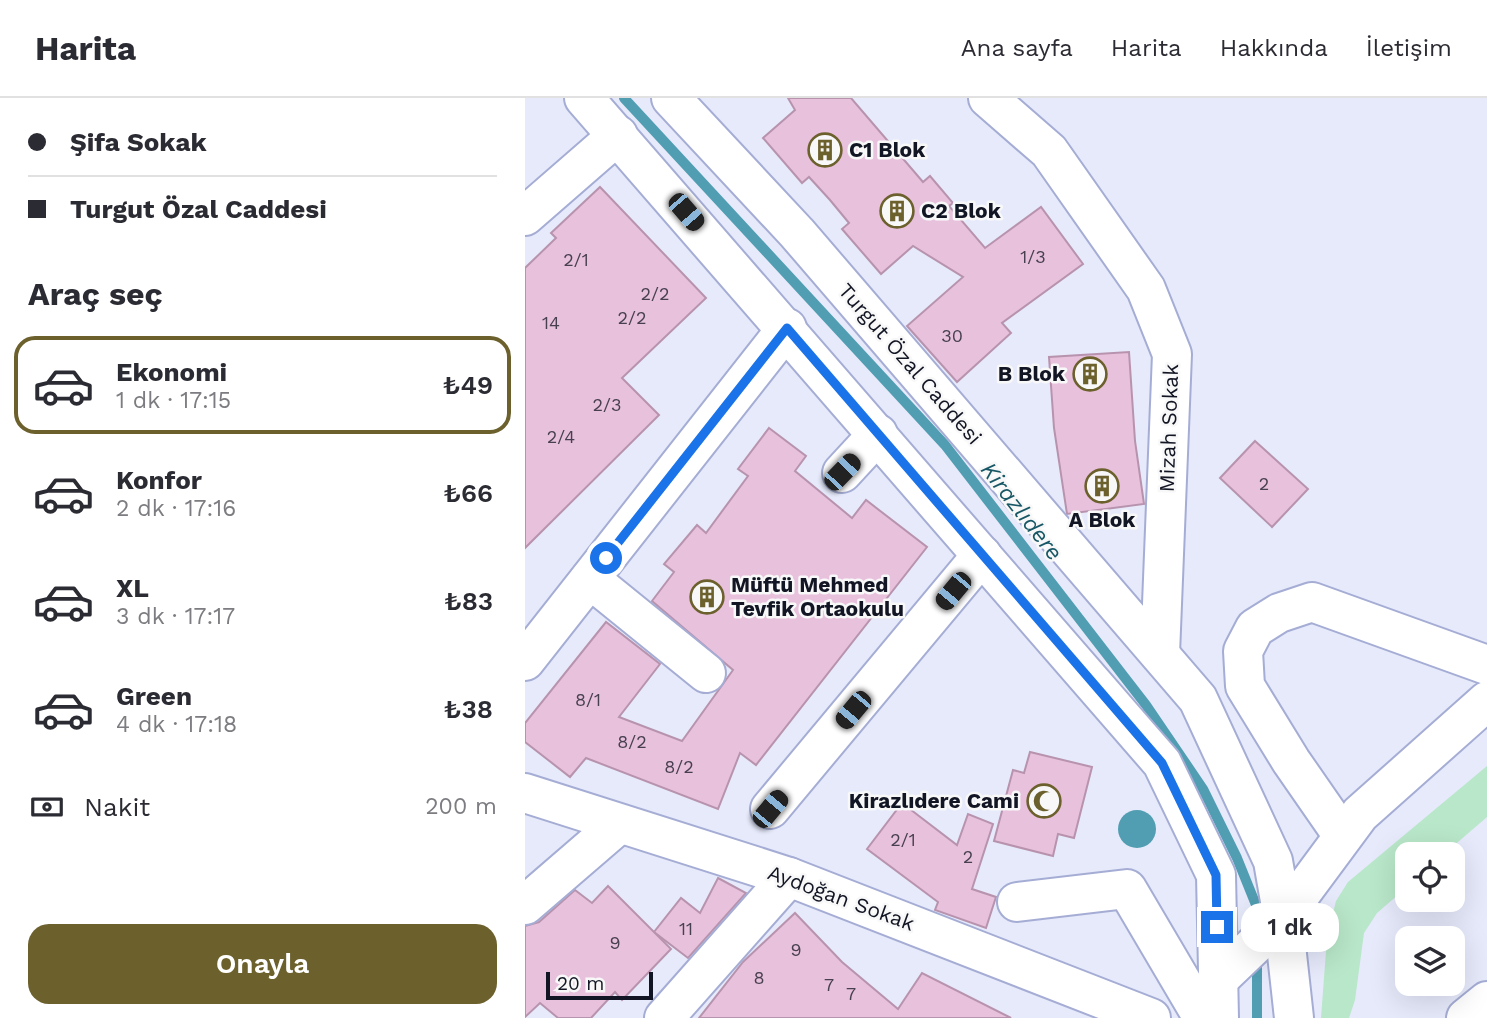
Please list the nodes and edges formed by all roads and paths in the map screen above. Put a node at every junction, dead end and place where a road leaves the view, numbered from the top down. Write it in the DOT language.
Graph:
graph roads {
  1 [pos="584,98"];
  2 [pos="671,98"];
  3 [pos="988,98"];
  4 [pos="618,135"];
  5 [pos="525,216"];
  6 [pos="787,328"];
  7 [pos="878,434"];
  8 [pos="842,472"];
  9 [pos="982,555"];
  10 [pos="590,579"];
  11 [pos="1160,654"];
  12 [pos="525,661"];
  13 [pos="1487,664"];
  14 [pos="706,673"];
  15 [pos="1487,701"];
  16 [pos="525,793"];
  17 [pos="770,809"];
  18 [pos="619,824"];
  19 [pos="1343,836"];
  20 [pos="789,877"];
  21 [pos="1017,902"];
  22 [pos="525,905"];
  23 [pos="1283,918"];
  24 [pos="1218,980"];
  25 [pos="1487,1001"];
  26 [pos="664,1018"];
  27 [pos="1151,1018"];
  28 [pos="1203,1018"];
  29 [pos="1219,1018"];
  30 [pos="1294,1018"];
  31 [pos="1466,1018"];
  1 -- 4 [label="street"];
  2 -- 11 [label="street, Turgut Özal Caddesi"];
  3 -- 11 [label="street, Mizah Sokak"];
  4 -- 5 [label="street"];
  4 -- 6 [label="street"];
  6 -- 7 [label="street"];
  6 -- 10 [label="street"];
  7 -- 8 [label="street"];
  7 -- 9 [label="street"];
  9 -- 17 [label="street"];
  9 -- 24 [label="street"];
  10 -- 12 [label="street"];
  10 -- 14 [label="street"];
  11 -- 23 [label="street, Turgut Özal Caddesi"];
  13 -- 19 [label="street"];
  15 -- 19 [label="street"];
  16 -- 18 [label="street, Aydoğan Sokak"];
  18 -- 20 [label="street, Aydoğan Sokak"];
  18 -- 22 [label="street"];
  19 -- 23 [label="street"];
  20 -- 26 [label="street"];
  20 -- 27 [label="street, Aydoğan Sokak"];
  21 -- 28 [label="street"];
  23 -- 24 [label="street"];
  23 -- 30 [label="street, Turgut Özal Caddesi"];
  24 -- 29 [label="street"];
  25 -- 31 [label="street"];
}
